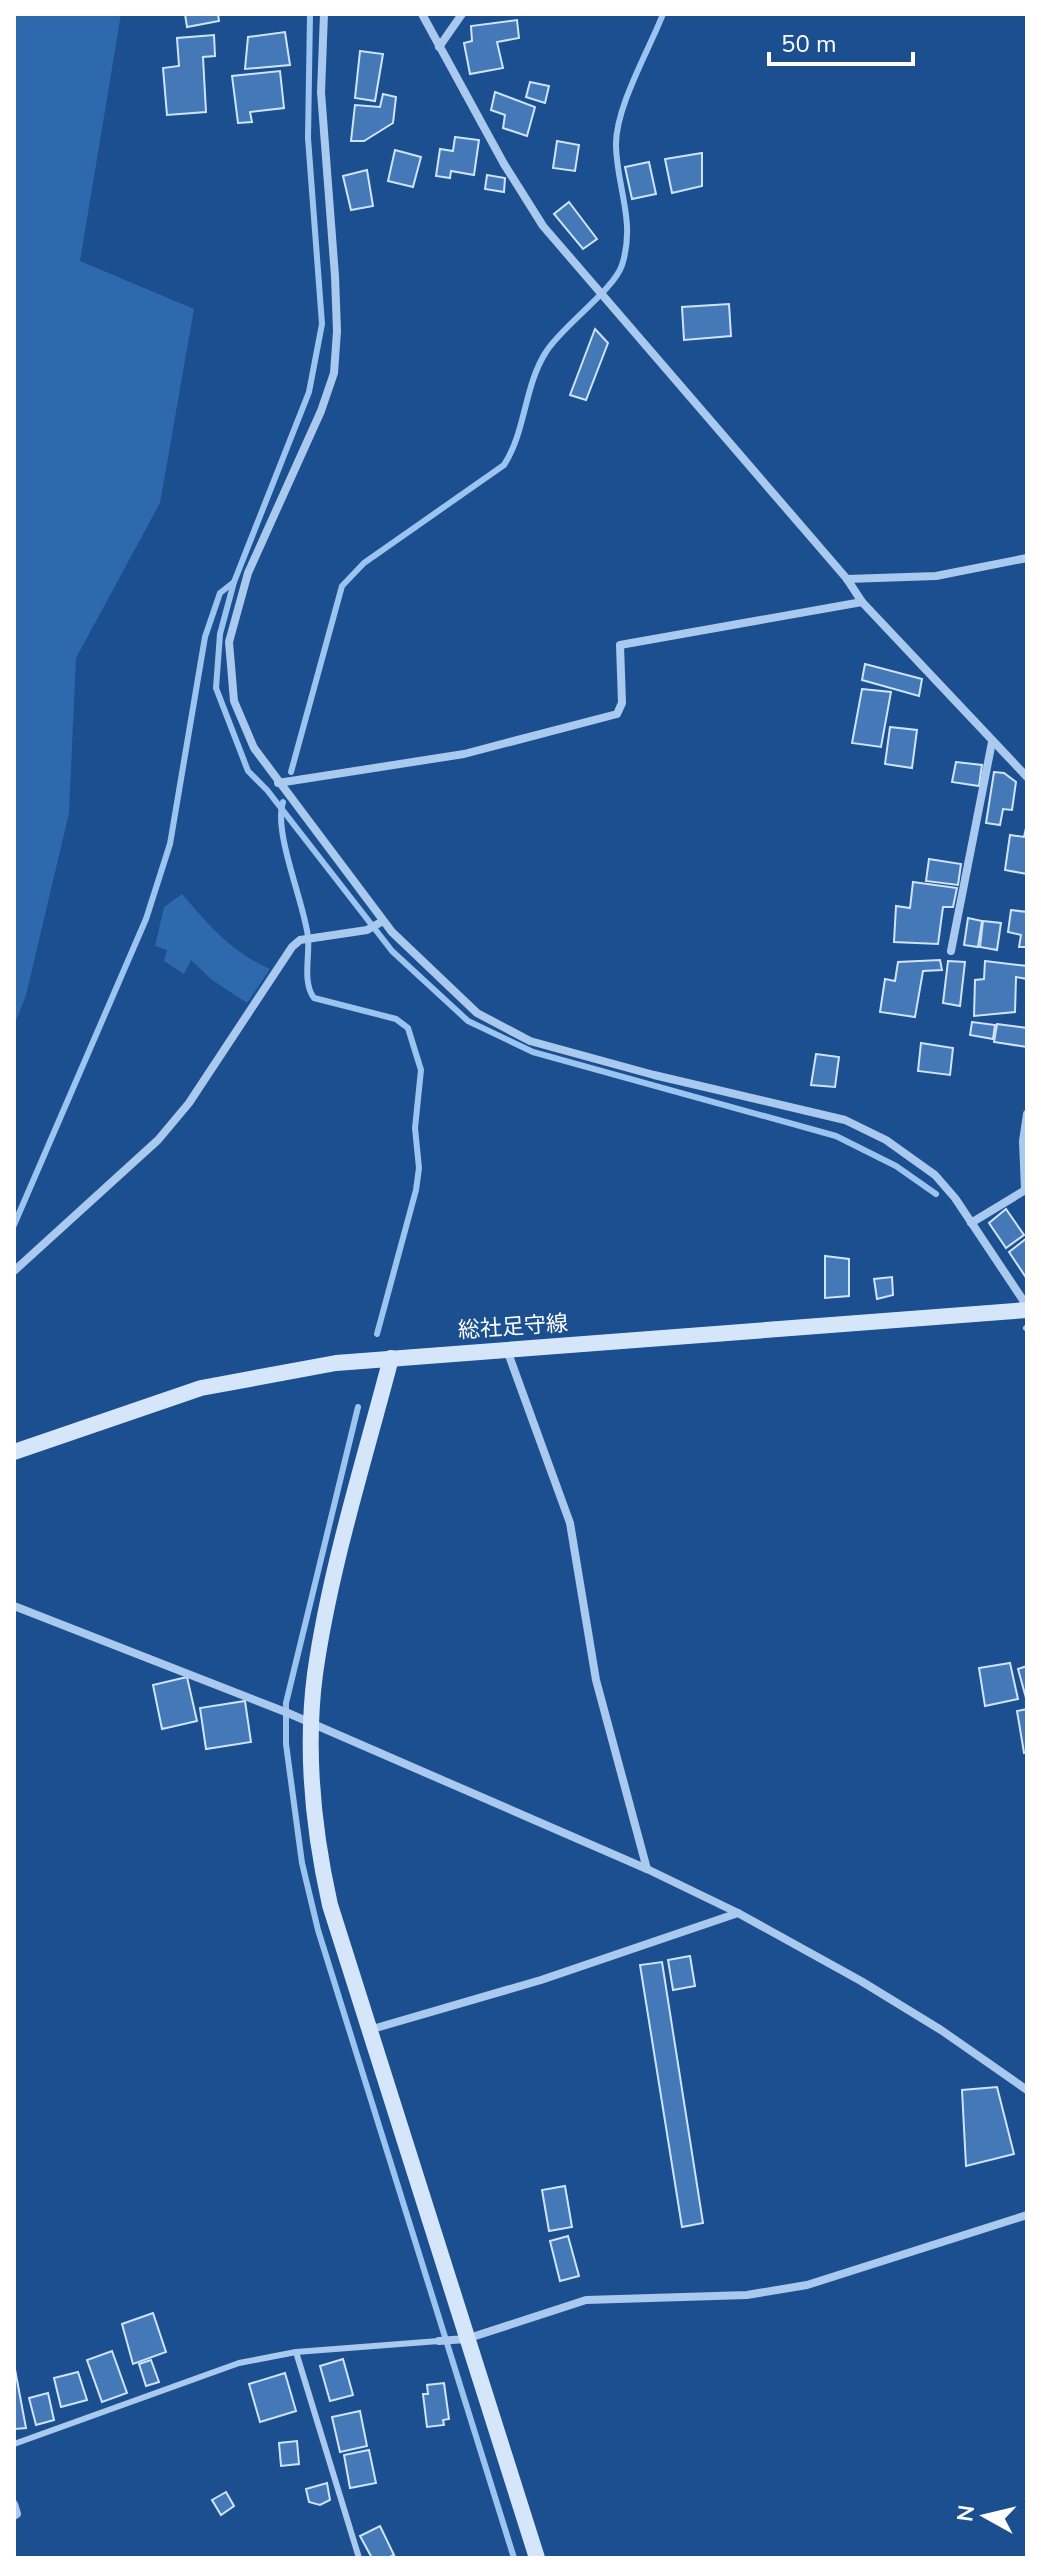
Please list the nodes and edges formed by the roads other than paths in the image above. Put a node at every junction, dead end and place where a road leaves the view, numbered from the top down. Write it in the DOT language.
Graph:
graph roads {
  1 [pos="324,14"];
  2 [pos="422,14"];
  3 [pos="462,14"];
  4 [pos="439,47"];
  5 [pos="1027,558"];
  6 [pos="847,579"];
  7 [pos="862,602"];
  8 [pos="992,742"];
  9 [pos="1027,777"];
  10 [pos="278,783"];
  11 [pos="380,922"];
  12 [pos="951,951"];
  13 [pos="1027,1114"];
  14 [pos="1026,1189"];
  15 [pos="971,1223"];
  16 [pos="14,1271"];
  17 [pos="1027,1308"];
  18 [pos="507,1349"];
  19 [pos="391,1358"];
  20 [pos="14,1452"];
  21 [pos="14,1606"];
  22 [pos="311,1724"];
  23 [pos="647,1869"];
  24 [pos="738,1913"];
  25 [pos="368,2030"];
  26 [pos="1027,2090"];
  27 [pos="1027,2215"];
  28 [pos="459,2340"];
  29 [pos="439,2341"];
  30 [pos="296,2352"];
  31 [pos="14,2444"];
  32 [pos="14,2504"];
  33 [pos="14,2516"];
  34 [pos="359,2558"];
  35 [pos="537,2558"];
  1 -- 10 [label="street"];
  2 -- 4 [label="street"];
  3 -- 4 [label="street"];
  4 -- 6 [label="street"];
  5 -- 6 [label="street"];
  6 -- 7 [label="street"];
  7 -- 8 [label="street"];
  7 -- 10 [label="street"];
  8 -- 9 [label="street"];
  8 -- 12 [label="street"];
  10 -- 11 [label="street"];
  11 -- 15 [label="street"];
  11 -- 16 [label="street"];
  13 -- 14 [label="street"];
  14 -- 15 [label="street"];
  15 -- 17 [label="street"];
  17 -- 18 [label="street, 総社足守線"];
  18 -- 19 [label="street, 総社足守線"];
  18 -- 23 [label="street"];
  19 -- 20 [label="street, 総社足守線"];
  19 -- 22 [label="street"];
  21 -- 22 [label="street"];
  22 -- 23 [label="street"];
  22 -- 25 [label="street"];
  23 -- 24 [label="street"];
  24 -- 25 [label="street"];
  24 -- 26 [label="street"];
  25 -- 28 [label="street"];
  27 -- 28 [label="street"];
  28 -- 29 [label="street"];
  28 -- 35 [label="street"];
  29 -- 30 [label="lane"];
  30 -- 31 [label="lane"];
  30 -- 34 [label="lane"];
  32 -- 33 [label="street"];
}
